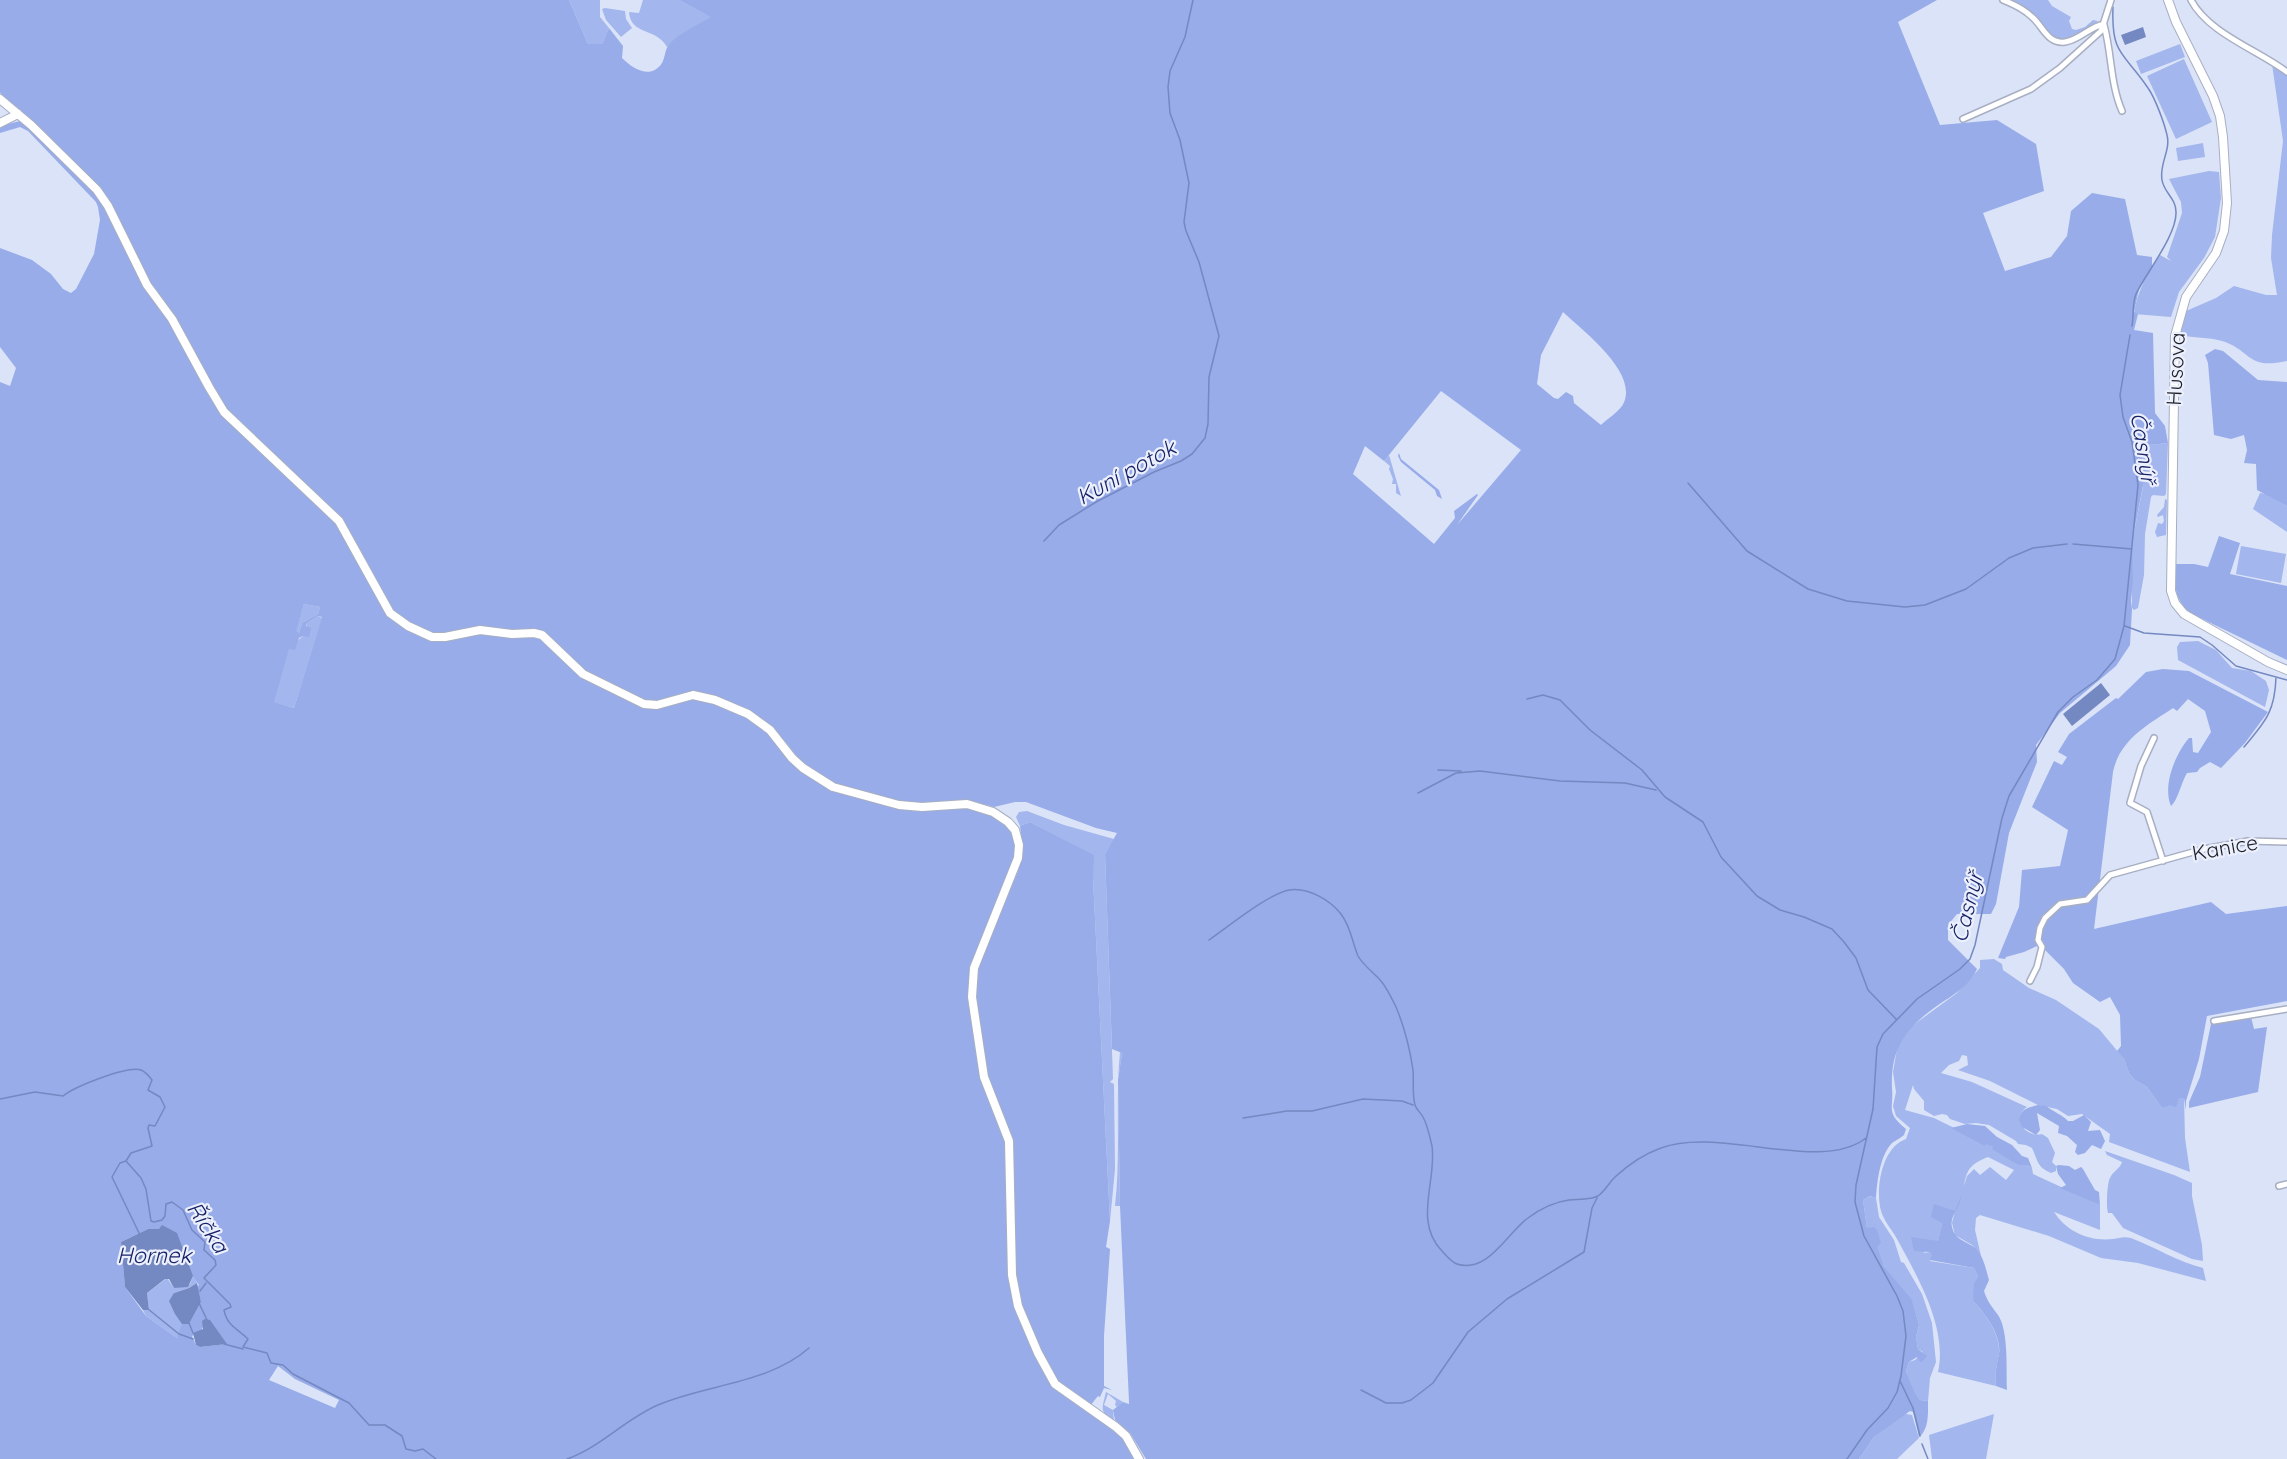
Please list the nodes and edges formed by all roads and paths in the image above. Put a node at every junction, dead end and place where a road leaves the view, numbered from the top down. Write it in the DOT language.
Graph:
graph roads {
  1 [pos="2003,0"];
  2 [pos="2111,0"];
  3 [pos="2168,0"];
  4 [pos="2191,0"];
  5 [pos="2104,24"];
  6 [pos="2287,72"];
  7 [pos="0,99"];
  8 [pos="2122,111"];
  9 [pos="18,114"];
  10 [pos="1963,120"];
  11 [pos="0,123"];
  12 [pos="2287,670"];
  13 [pos="2154,738"];
  14 [pos="2287,842"];
  15 [pos="2163,861"];
  16 [pos="2030,981"];
  17 [pos="2287,1009"];
  18 [pos="2214,1021"];
  19 [pos="2287,1184"];
  20 [pos="2279,1186"];
  21 [pos="1139,1459"];
  1 -- 5 [label="street"];
  2 -- 5 [label="street"];
  3 -- 12 [label="main road, Husova"];
  4 -- 6 [label="street"];
  5 -- 8 [label="street"];
  5 -- 10 [label="street"];
  7 -- 9 [label="main road"];
  9 -- 11 [label="main road"];
  9 -- 21 [label="main road"];
  13 -- 15 [label="street, Kanice"];
  14 -- 15 [label="street, Kanice"];
  15 -- 16 [label="street, Kanice"];
  17 -- 18 [label="street"];
  19 -- 20 [label="street"];
}
